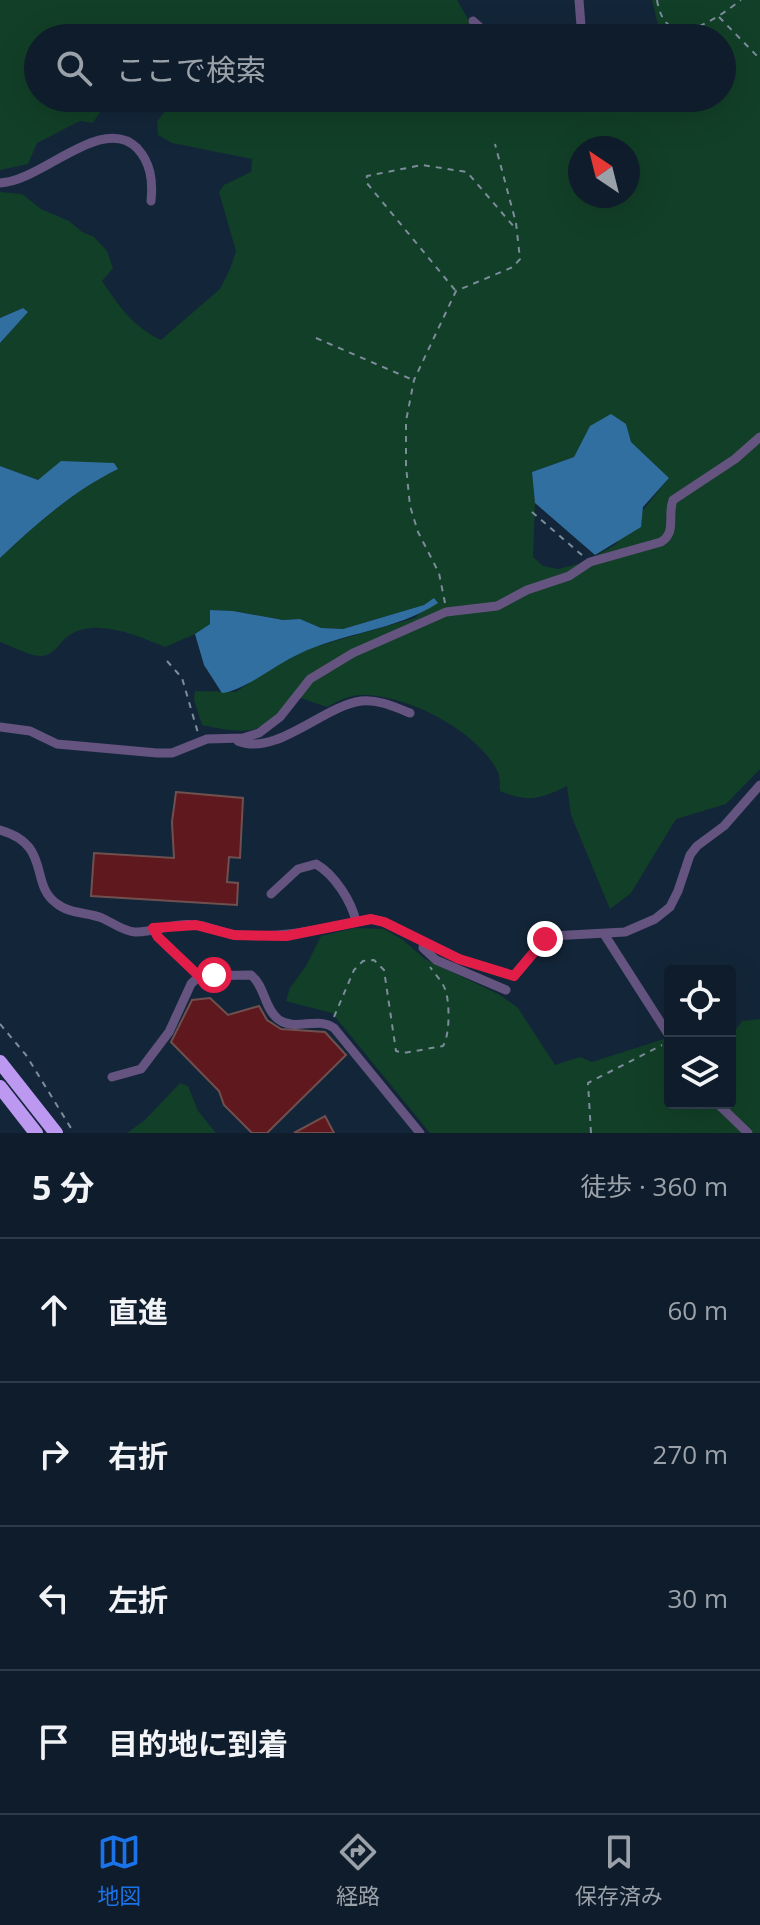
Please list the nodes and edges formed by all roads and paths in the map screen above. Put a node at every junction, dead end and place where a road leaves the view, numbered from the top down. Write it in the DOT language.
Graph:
graph roads {
  1 [pos="579,0"];
  2 [pos="657,0"];
  3 [pos="741,0"];
  4 [pos="719,17"];
  5 [pos="473,21"];
  6 [pos="476,24"];
  7 [pos="581,24"];
  8 [pos="667,24"];
  9 [pos="703,24"];
  10 [pos="726,24"];
  11 [pos="736,34"];
  12 [pos="760,59"];
  13 [pos="495,144"];
  14 [pos="0,183"];
  15 [pos="151,201"];
  16 [pos="517,231"];
  17 [pos="456,291"];
  18 [pos="316,338"];
  19 [pos="414,380"];
  20 [pos="760,437"];
  21 [pos="532,512"];
  22 [pos="590,562"];
  23 [pos="446,612"];
  24 [pos="167,661"];
  25 [pos="410,713"];
  26 [pos="0,727"];
  27 [pos="236,738"];
  28 [pos="200,742"];
  29 [pos="760,785"];
  30 [pos="0,830"];
  31 [pos="271,894"];
  32 [pos="356,922"];
  33 [pos="153,928"];
  34 [pos="604,934"];
  35 [pos="424,942"];
  36 [pos="423,958"];
  37 [pos="199,976"];
  38 [pos="506,990"];
  39 [pos="0,1024"];
  40 [pos="330,1025"];
  41 [pos="666,1037"];
  42 [pos="664,1042"];
  43 [pos="0,1062"];
  44 [pos="112,1077"];
  45 [pos="0,1087"];
  46 [pos="723,1109"];
  47 [pos="36,1133"];
  48 [pos="56,1133"];
  49 [pos="74,1133"];
  50 [pos="420,1133"];
  51 [pos="591,1133"];
  52 [pos="748,1133"];
  1 -- 7 [label="street"];
  2 -- 8 [label="path"];
  3 -- 4 [label="path"];
  4 -- 9 [label="path"];
  4 -- 10 [label="path"];
  5 -- 6 [label="street"];
  11 -- 12 [label="path"];
  13 -- 16 [label="path"];
  14 -- 15 [label="street"];
  16 -- 17 [label="path"];
  16 -- 17 [label="path"];
  17 -- 19 [label="path"];
  18 -- 19 [label="path"];
  19 -- 23 [label="path"];
  20 -- 22 [label="street"];
  21 -- 22 [label="path"];
  22 -- 23 [label="street"];
  23 -- 27 [label="street"];
  24 -- 28 [label="path"];
  25 -- 27 [label="street"];
  26 -- 28 [label="street"];
  27 -- 28 [label="street"];
  29 -- 34 [label="street"];
  30 -- 33 [label="street"];
  31 -- 32 [label="street"];
  32 -- 33 [label="street"];
  32 -- 35 [label="street"];
  33 -- 37 [label="street"];
  34 -- 35 [label="street"];
  34 -- 41 [label="street"];
  35 -- 38 [label="street"];
  36 -- 40 [label="path"];
  37 -- 40 [label="street"];
  37 -- 44 [label="street"];
  39 -- 49 [label="path"];
  40 -- 50 [label="street"];
  42 -- 51 [label="path"];
  43 -- 48 [label="highway"];
  45 -- 47 [label="highway"];
  46 -- 52 [label="street"];
}
